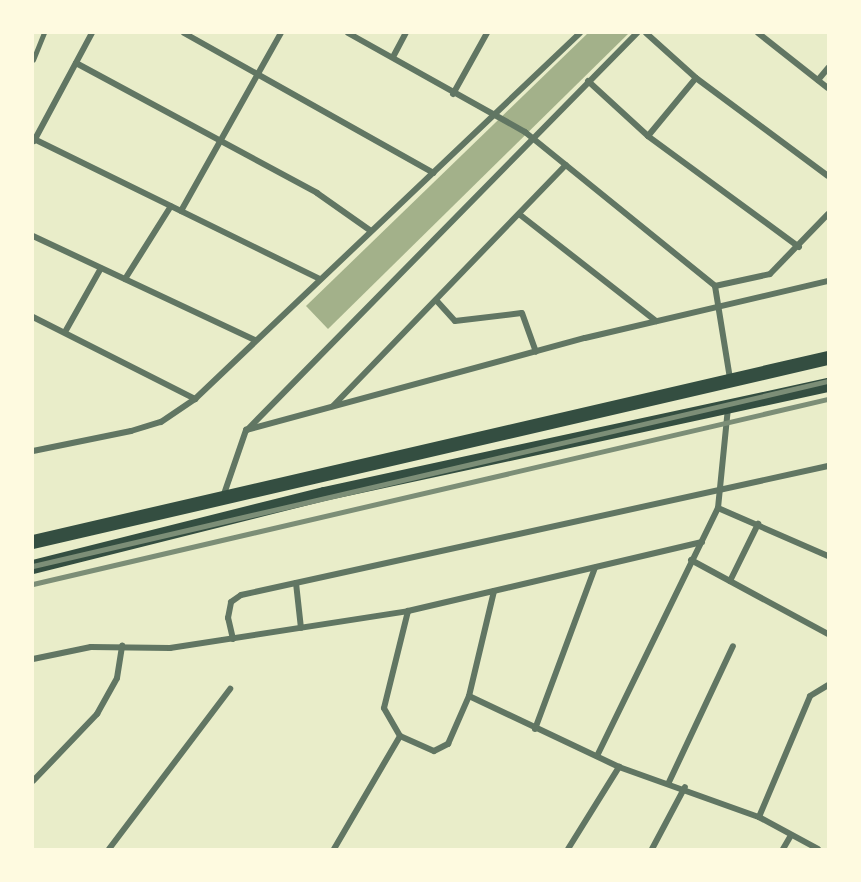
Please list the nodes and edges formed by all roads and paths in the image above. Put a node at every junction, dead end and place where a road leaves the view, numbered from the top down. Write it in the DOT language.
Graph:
graph roads {
  1 [pos="45,33"];
  2 [pos="92,33"];
  3 [pos="184,33"];
  4 [pos="280,33"];
  5 [pos="348,33"];
  6 [pos="406,33"];
  7 [pos="487,33"];
  8 [pos="580,33"];
  9 [pos="637,33"];
  10 [pos="646,33"];
  11 [pos="758,33"];
  12 [pos="393,57"];
  13 [pos="33,60"];
  14 [pos="76,63"];
  15 [pos="828,68"];
  16 [pos="258,74"];
  17 [pos="696,78"];
  18 [pos="818,80"];
  19 [pos="588,81"];
  20 [pos="828,88"];
  21 [pos="453,94"];
  22 [pos="495,113"];
  23 [pos="648,136"];
  24 [pos="531,137"];
  25 [pos="34,140"];
  26 [pos="221,145"];
  27 [pos="566,165"];
  28 [pos="433,173"];
  29 [pos="828,176"];
  30 [pos="171,206"];
  31 [pos="181,211"];
  32 [pos="519,214"];
  33 [pos="828,214"];
  34 [pos="370,231"];
  35 [pos="33,236"];
  36 [pos="799,248"];
  37 [pos="101,268"];
  38 [pos="125,279"];
  39 [pos="320,279"];
  40 [pos="828,281"];
  41 [pos="715,286"];
  42 [pos="436,300"];
  43 [pos="720,306"];
  44 [pos="34,320"];
  45 [pos="656,321"];
  46 [pos="64,332"];
  47 [pos="255,340"];
  48 [pos="536,352"];
  49 [pos="828,358"];
  50 [pos="730,380"];
  51 [pos="828,385"];
  52 [pos="195,399"];
  53 [pos="333,407"];
  54 [pos="728,408"];
  55 [pos="246,430"];
  56 [pos="33,451"];
  57 [pos="828,466"];
  58 [pos="721,490"];
  59 [pos="224,494"];
  60 [pos="718,508"];
  61 [pos="758,524"];
  62 [pos="33,542"];
  63 [pos="702,542"];
  64 [pos="828,556"];
  65 [pos="691,560"];
  66 [pos="33,567"];
  67 [pos="595,568"];
  68 [pos="730,581"];
  69 [pos="296,583"];
  70 [pos="494,591"];
  71 [pos="408,611"];
  72 [pos="301,628"];
  73 [pos="828,634"];
  74 [pos="233,639"];
  75 [pos="122,645"];
  76 [pos="733,646"];
  77 [pos="33,659"];
  78 [pos="828,685"];
  79 [pos="230,689"];
  80 [pos="469,696"];
  81 [pos="535,729"];
  82 [pos="400,736"];
  83 [pos="597,756"];
  84 [pos="619,767"];
  85 [pos="33,781"];
  86 [pos="669,782"];
  87 [pos="685,787"];
  88 [pos="759,817"];
  89 [pos="791,835"];
  90 [pos="109,849"];
  91 [pos="334,849"];
  92 [pos="568,849"];
  93 [pos="652,849"];
  94 [pos="783,849"];
  95 [pos="818,849"];
  1 -- 13 [label="lane"];
  2 -- 14 [label="street"];
  3 -- 16 [label="street"];
  4 -- 16 [label="street"];
  5 -- 12 [label="street"];
  6 -- 12 [label="street"];
  7 -- 21 [label="street"];
  8 -- 22 [label="street"];
  9 -- 19 [label="street"];
  10 -- 17 [label="street"];
  11 -- 18 [label="street"];
  12 -- 21 [label="street"];
  14 -- 25 [label="street"];
  14 -- 26 [label="street"];
  15 -- 18 [label="street"];
  16 -- 26 [label="street"];
  16 -- 28 [label="street"];
  17 -- 23 [label="street"];
  17 -- 29 [label="street"];
  18 -- 20 [label="street"];
  19 -- 23 [label="street"];
  19 -- 24 [label="street"];
  21 -- 22 [label="street"];
  22 -- 24 [label="street"];
  22 -- 28 [label="street"];
  23 -- 36 [label="street"];
  24 -- 27 [label="street"];
  24 -- 55 [label="street"];
  25 -- 30 [label="street"];
  26 -- 31 [label="street"];
  26 -- 34 [label="street"];
  27 -- 32 [label="street"];
  27 -- 41 [label="street"];
  28 -- 34 [label="street"];
  30 -- 31 [label="street"];
  30 -- 38 [label="street"];
  31 -- 39 [label="street"];
  32 -- 42 [label="street"];
  32 -- 45 [label="street"];
  33 -- 36 [label="street"];
  34 -- 39 [label="street"];
  35 -- 37 [label="street"];
  36 -- 41 [label="street"];
  37 -- 38 [label="street"];
  37 -- 46 [label="street"];
  38 -- 47 [label="street"];
  39 -- 47 [label="street"];
  40 -- 43 [label="street"];
  41 -- 43 [label="street"];
  42 -- 48 [label="street"];
  42 -- 53 [label="street"];
  43 -- 45 [label="street"];
  43 -- 50 [label="street"];
  44 -- 46 [label="street"];
  45 -- 48 [label="street"];
  46 -- 52 [label="street"];
  47 -- 52 [label="street"];
  48 -- 53 [label="street"];
  49 -- 50 [label="main road"];
  50 -- 59 [label="main road"];
  51 -- 54 [label="main road"];
  52 -- 56 [label="street"];
  53 -- 55 [label="street"];
  54 -- 58 [label="street"];
  54 -- 66 [label="main road"];
  55 -- 59 [label="street"];
  57 -- 58 [label="street"];
  58 -- 60 [label="street"];
  58 -- 69 [label="street"];
  59 -- 62 [label="main road"];
  60 -- 61 [label="street"];
  60 -- 63 [label="street"];
  61 -- 64 [label="street"];
  61 -- 68 [label="street"];
  63 -- 65 [label="street"];
  63 -- 67 [label="street"];
  65 -- 68 [label="street"];
  65 -- 83 [label="street"];
  67 -- 70 [label="street"];
  67 -- 81 [label="street"];
  68 -- 73 [label="street"];
  69 -- 72 [label="street"];
  69 -- 74 [label="street"];
  70 -- 71 [label="street"];
  70 -- 80 [label="street"];
  71 -- 72 [label="street"];
  71 -- 82 [label="street"];
  72 -- 74 [label="street"];
  74 -- 75 [label="street"];
  75 -- 77 [label="street"];
  75 -- 85 [label="street"];
  76 -- 86 [label="street"];
  78 -- 88 [label="street"];
  79 -- 90 [label="street"];
  80 -- 81 [label="street"];
  80 -- 82 [label="street"];
  81 -- 83 [label="street"];
  82 -- 91 [label="street"];
  83 -- 84 [label="street"];
  84 -- 86 [label="street"];
  84 -- 92 [label="street"];
  86 -- 87 [label="street"];
  87 -- 88 [label="street"];
  87 -- 93 [label="street"];
  88 -- 89 [label="street"];
  89 -- 94 [label="street"];
  89 -- 95 [label="street"];
}
